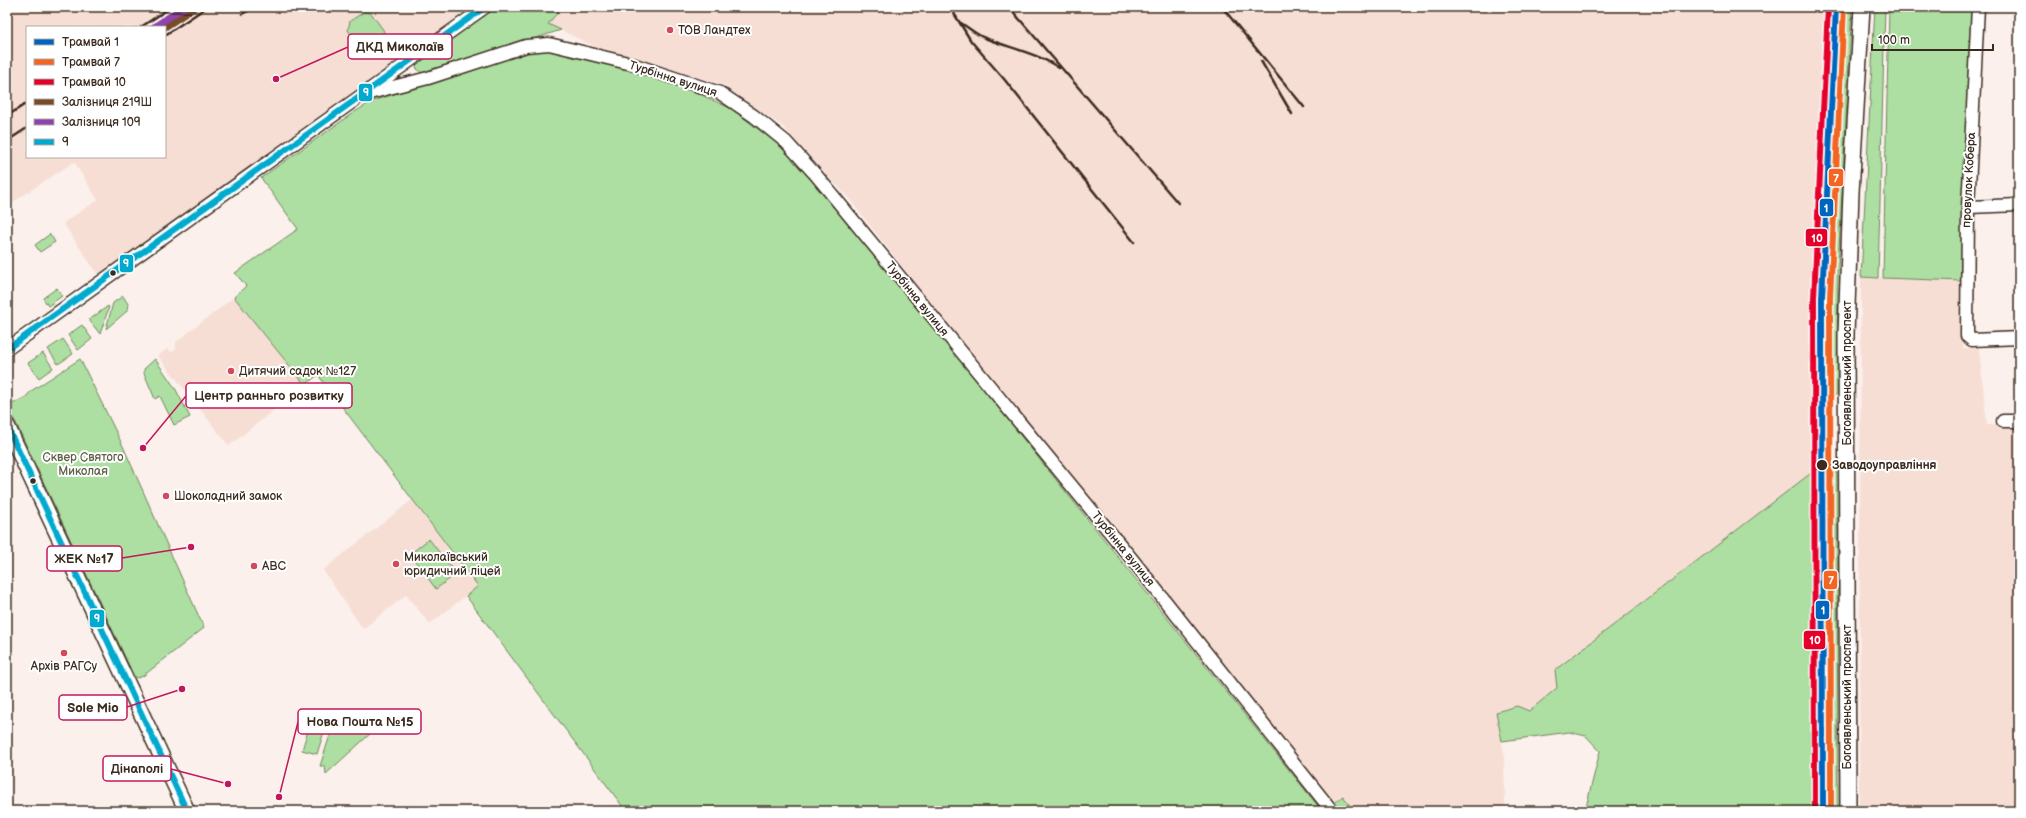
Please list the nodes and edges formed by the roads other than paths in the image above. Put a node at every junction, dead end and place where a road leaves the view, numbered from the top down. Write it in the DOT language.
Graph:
graph roads {
  1 [pos="485,7"];
  2 [pos="1862,7"];
  3 [pos="1978,7"];
  4 [pos="362,95"];
  5 [pos="2019,205"];
  6 [pos="1968,208"];
  7 [pos="2019,338"];
  8 [pos="7,349"];
  9 [pos="2003,421"];
  10 [pos="2019,421"];
  11 [pos="7,426"];
  12 [pos="187,811"];
  13 [pos="1332,811"];
  14 [pos="1848,811"];
  1 -- 4 [label="street"];
  2 -- 14 [label="main road, Богоявленський проспект"];
  3 -- 6 [label="street, провулок Кобера"];
  4 -- 8 [label="street"];
  4 -- 13 [label="street, Турбінна вулиця"];
  5 -- 6 [label="street"];
  6 -- 7 [label="street, провулок Кобера"];
  9 -- 10 [label="street"];
  11 -- 12 [label="main road"];
}
